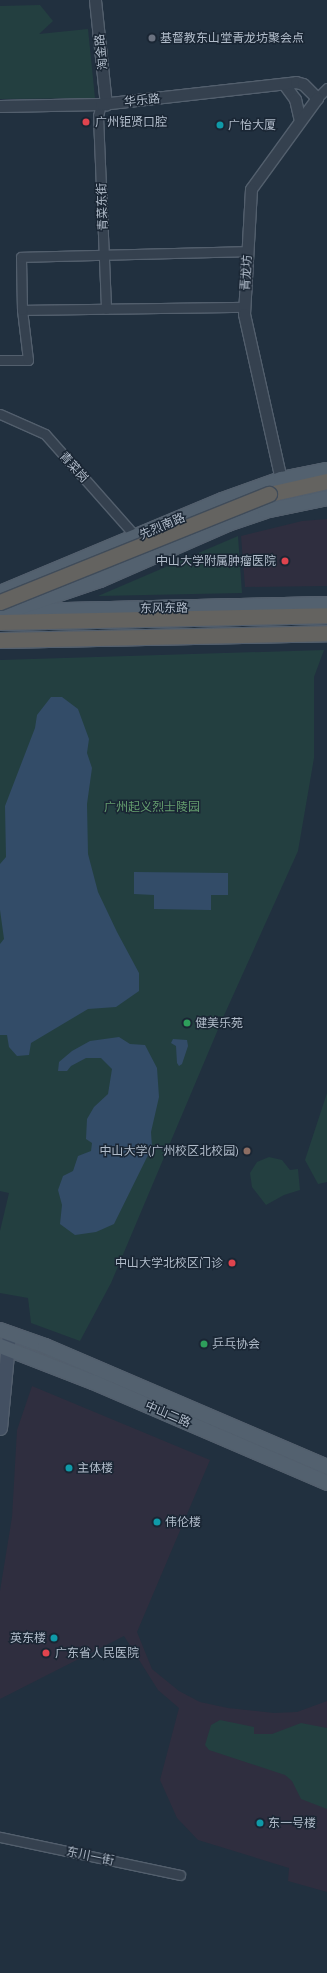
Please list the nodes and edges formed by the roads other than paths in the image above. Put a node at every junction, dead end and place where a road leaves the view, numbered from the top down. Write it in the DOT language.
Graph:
graph roads {
  1 [pos="95,0"];
  2 [pos="284,84"];
  3 [pos="327,88"];
  4 [pos="317,98"];
  5 [pos="104,104"];
  6 [pos="0,106"];
  7 [pos="300,120"];
  8 [pos="248,251"];
  9 [pos="104,255"];
  10 [pos="245,307"];
  11 [pos="106,309"];
  12 [pos="22,310"];
  13 [pos="0,360"];
  14 [pos="0,414"];
  15 [pos="327,470"];
  16 [pos="281,479"];
  17 [pos="327,481"];
  18 [pos="327,498"];
  19 [pos="136,537"];
  20 [pos="99,553"];
  21 [pos="111,576"];
  22 [pos="0,593"];
  23 [pos="327,604"];
  24 [pos="3,610"];
  25 [pos="327,615"];
  26 [pos="0,622"];
  27 [pos="327,633"];
  28 [pos="0,640"];
  29 [pos="5,1331"];
  30 [pos="4,1347"];
  31 [pos="0,1428"];
  32 [pos="327,1467"];
  33 [pos="327,1483"];
  34 [pos="0,1837"];
  35 [pos="180,1875"];
  1 -- 5 [label="street, 淘金路"];
  2 -- 4 [label="street, 华乐路"];
  2 -- 5 [label="street, 华乐路"];
  2 -- 7 [label="street"];
  3 -- 4 [label="street, 青龙坊"];
  4 -- 7 [label="street, 青龙坊"];
  5 -- 6 [label="street, 华乐路"];
  5 -- 9 [label="street, 青菜东街"];
  7 -- 8 [label="street, 青龙坊"];
  8 -- 9 [label="street"];
  8 -- 10 [label="street, 青龙坊"];
  9 -- 11 [label="street, 青菜东街"];
  9 -- 12 [label="street"];
  10 -- 11 [label="street"];
  10 -- 16 [label="street, 青龙坊"];
  11 -- 12 [label="street"];
  12 -- 13 [label="street"];
  14 -- 19 [label="street, 青菜岗"];
  15 -- 16 [label="main road, 先烈南路"];
  16 -- 19 [label="main road, 先烈南路"];
  17 -- 24 [label="highway, bridge"];
  18 -- 21 [label="main road, 先烈南路"];
  19 -- 20 [label="main road, 先烈南路"];
  20 -- 21 [label="main road"];
  20 -- 22 [label="main road, 先烈南路"];
  21 -- 24 [label="main road, 先烈南路"];
  23 -- 24 [label="main road, 东风东路"];
  25 -- 26 [label="highway"];
  27 -- 28 [label="highway"];
  29 -- 30 [label="main road"];
  29 -- 32 [label="main road, 中山二路"];
  30 -- 31 [label="main road"];
  30 -- 33 [label="main road, 中山二路"];
  34 -- 35 [label="street, 东川一街"];
}
